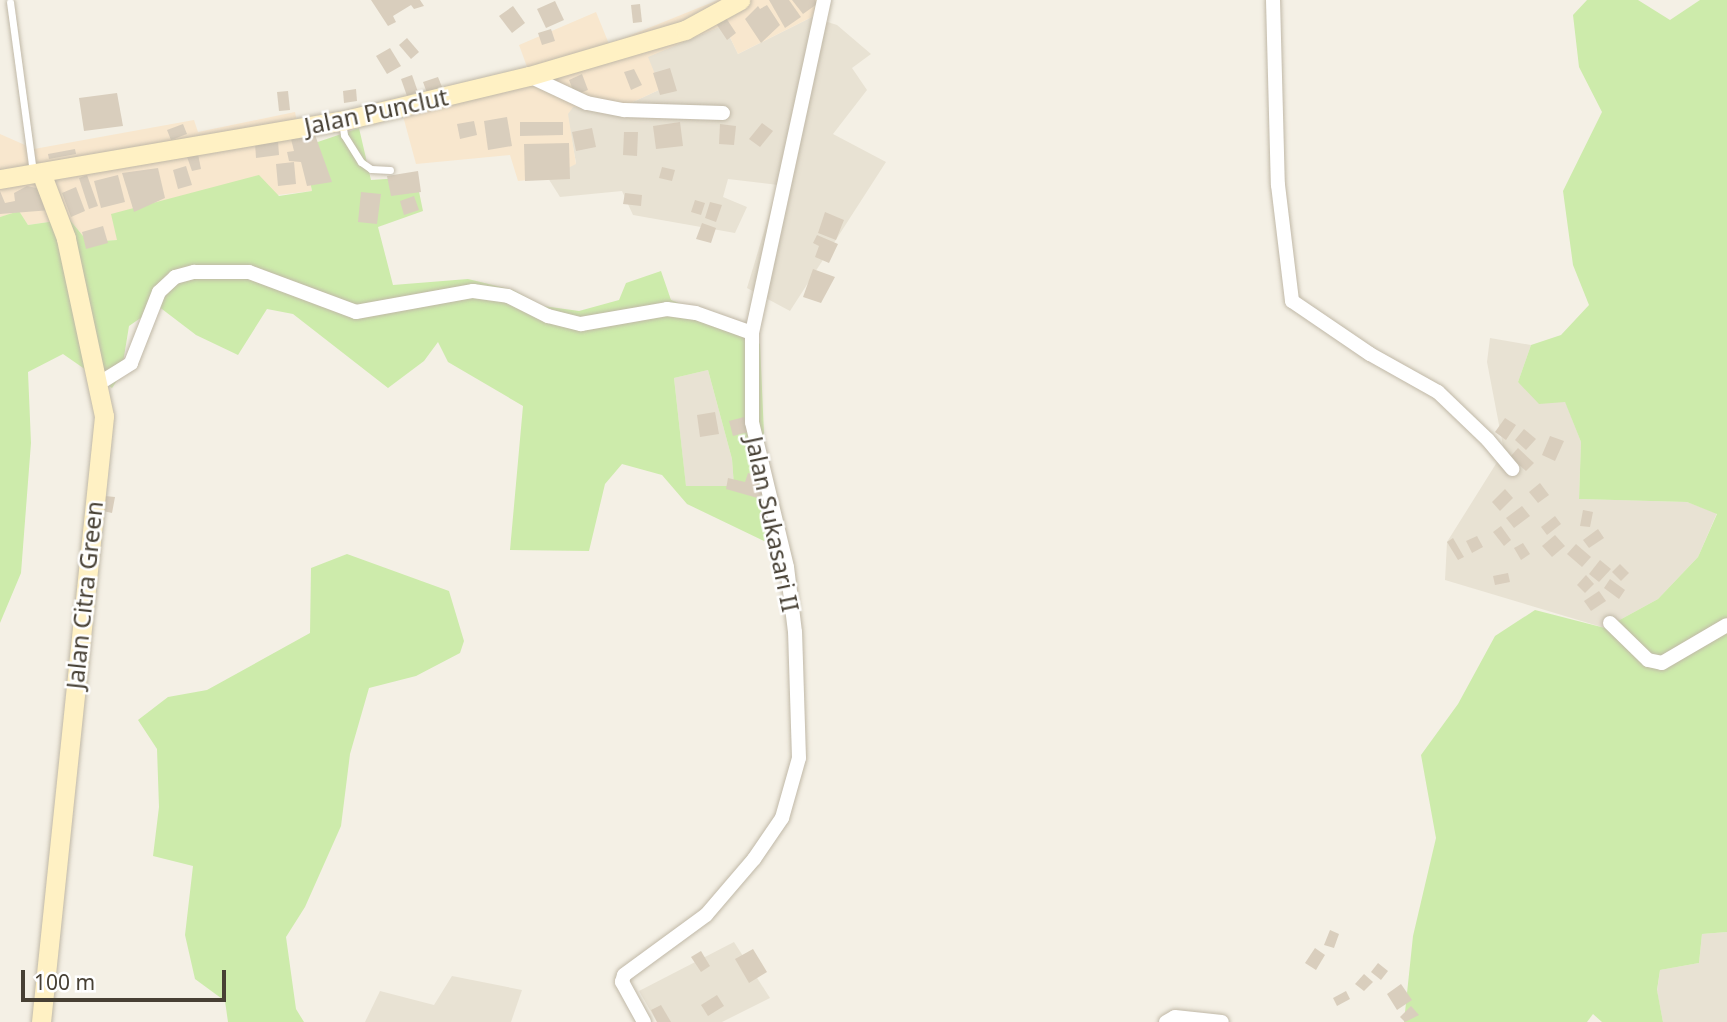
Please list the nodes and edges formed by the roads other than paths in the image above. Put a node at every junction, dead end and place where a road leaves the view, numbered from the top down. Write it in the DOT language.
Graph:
graph roads {
  1 [pos="740,0"];
  2 [pos="824,0"];
  3 [pos="1273,0"];
  4 [pos="10,2"];
  5 [pos="529,76"];
  6 [pos="723,113"];
  7 [pos="341,121"];
  8 [pos="390,170"];
  9 [pos="38,176"];
  10 [pos="0,179"];
  11 [pos="752,333"];
  12 [pos="98,384"];
  13 [pos="1511,469"];
  14 [pos="1610,623"];
  15 [pos="1727,625"];
  16 [pos="41,1022"];
  17 [pos="643,1022"];
  18 [pos="1166,1022"];
  19 [pos="1222,1022"];
  1 -- 5 [label="street, Jalan Punclut"];
  2 -- 11 [label="street, Jalan Sukasari II"];
  3 -- 13 [label="street"];
  4 -- 9 [label="lane"];
  5 -- 6 [label="street"];
  5 -- 7 [label="street, Jalan Punclut"];
  7 -- 8 [label="lane"];
  7 -- 9 [label="street, Jalan Punclut"];
  9 -- 10 [label="street, Jalan Punclut"];
  9 -- 12 [label="street, Jalan Citra Green"];
  11 -- 12 [label="street"];
  11 -- 17 [label="street, Jalan Sukasari II"];
  12 -- 16 [label="street, Jalan Citra Green"];
  14 -- 15 [label="street"];
  18 -- 19 [label="street"];
}
